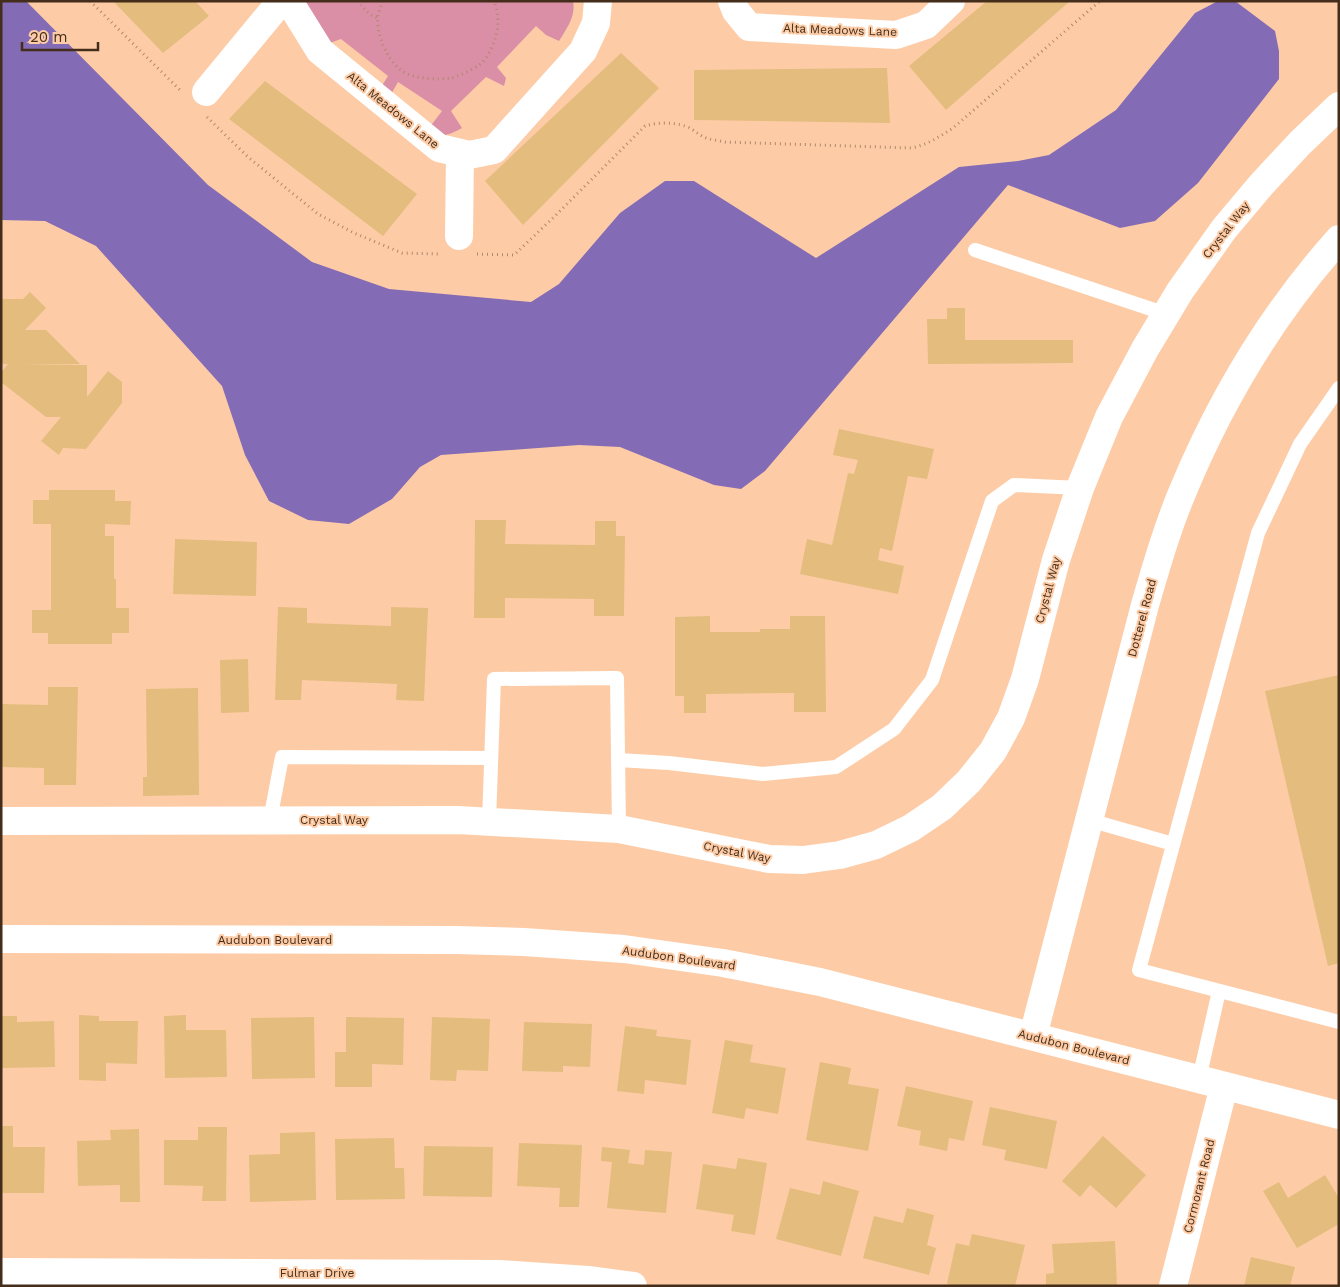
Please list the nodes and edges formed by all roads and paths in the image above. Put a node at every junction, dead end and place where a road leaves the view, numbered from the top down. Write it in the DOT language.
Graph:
graph roads {
  1 [pos="90,1"];
  2 [pos="281,1"];
  3 [pos="289,1"];
  4 [pos="357,1"];
  5 [pos="383,1"];
  6 [pos="494,1"];
  7 [pos="598,1"];
  8 [pos="732,1"];
  9 [pos="950,1"];
  10 [pos="1100,1"];
  11 [pos="378,18"];
  12 [pos="198,101"];
  13 [pos="1339,106"];
  14 [pos="460,152"];
  15 [pos="1339,239"];
  16 [pos="462,248"];
  17 [pos="975,250"];
  18 [pos="1166,314"];
  19 [pos="1339,388"];
  20 [pos="1080,488"];
  21 [pos="491,758"];
  22 [pos="618,760"];
  23 [pos="270,820"];
  24 [pos="1089,820"];
  25 [pos="1,821"];
  26 [pos="489,822"];
  27 [pos="619,829"];
  28 [pos="1173,844"];
  29 [pos="1,939"];
  30 [pos="1219,991"];
  31 [pos="1339,1022"];
  32 [pos="1033,1036"];
  33 [pos="1212,1082"];
  34 [pos="1339,1115"];
  35 [pos="1,1272"];
  36 [pos="633,1286"];
  37 [pos="1173,1286"];
  1 -- 12 [label="path"];
  2 -- 12 [label="street"];
  3 -- 14 [label="street, Alta Meadows Lane"];
  4 -- 11 [label="path"];
  5 -- 11 [label="path"];
  6 -- 11 [label="path"];
  7 -- 14 [label="street, Alta Meadows Lane"];
  8 -- 9 [label="street, Alta Meadows Lane"];
  10 -- 16 [label="path"];
  12 -- 16 [label="path"];
  13 -- 18 [label="street, Crystal Way"];
  14 -- 16 [label="street"];
  15 -- 24 [label="street, Dotterel Road"];
  17 -- 18 [label="lane"];
  18 -- 20 [label="street, Crystal Way"];
  19 -- 28 [label="lane"];
  20 -- 22 [label="lane"];
  20 -- 27 [label="street, Crystal Way"];
  21 -- 22 [label="lane"];
  21 -- 23 [label="lane"];
  21 -- 26 [label="lane"];
  22 -- 27 [label="lane"];
  23 -- 25 [label="street, Crystal Way"];
  23 -- 26 [label="street, Crystal Way"];
  24 -- 28 [label="lane"];
  24 -- 32 [label="street, Dotterel Road"];
  26 -- 27 [label="street, Crystal Way"];
  28 -- 30 [label="lane"];
  29 -- 32 [label="street, Audubon Boulevard"];
  30 -- 31 [label="lane"];
  30 -- 33 [label="lane"];
  32 -- 33 [label="street, Audubon Boulevard"];
  33 -- 34 [label="street, Audubon Boulevard"];
  33 -- 37 [label="street, Cormorant Road"];
  35 -- 36 [label="street, Fulmar Drive"];
}
